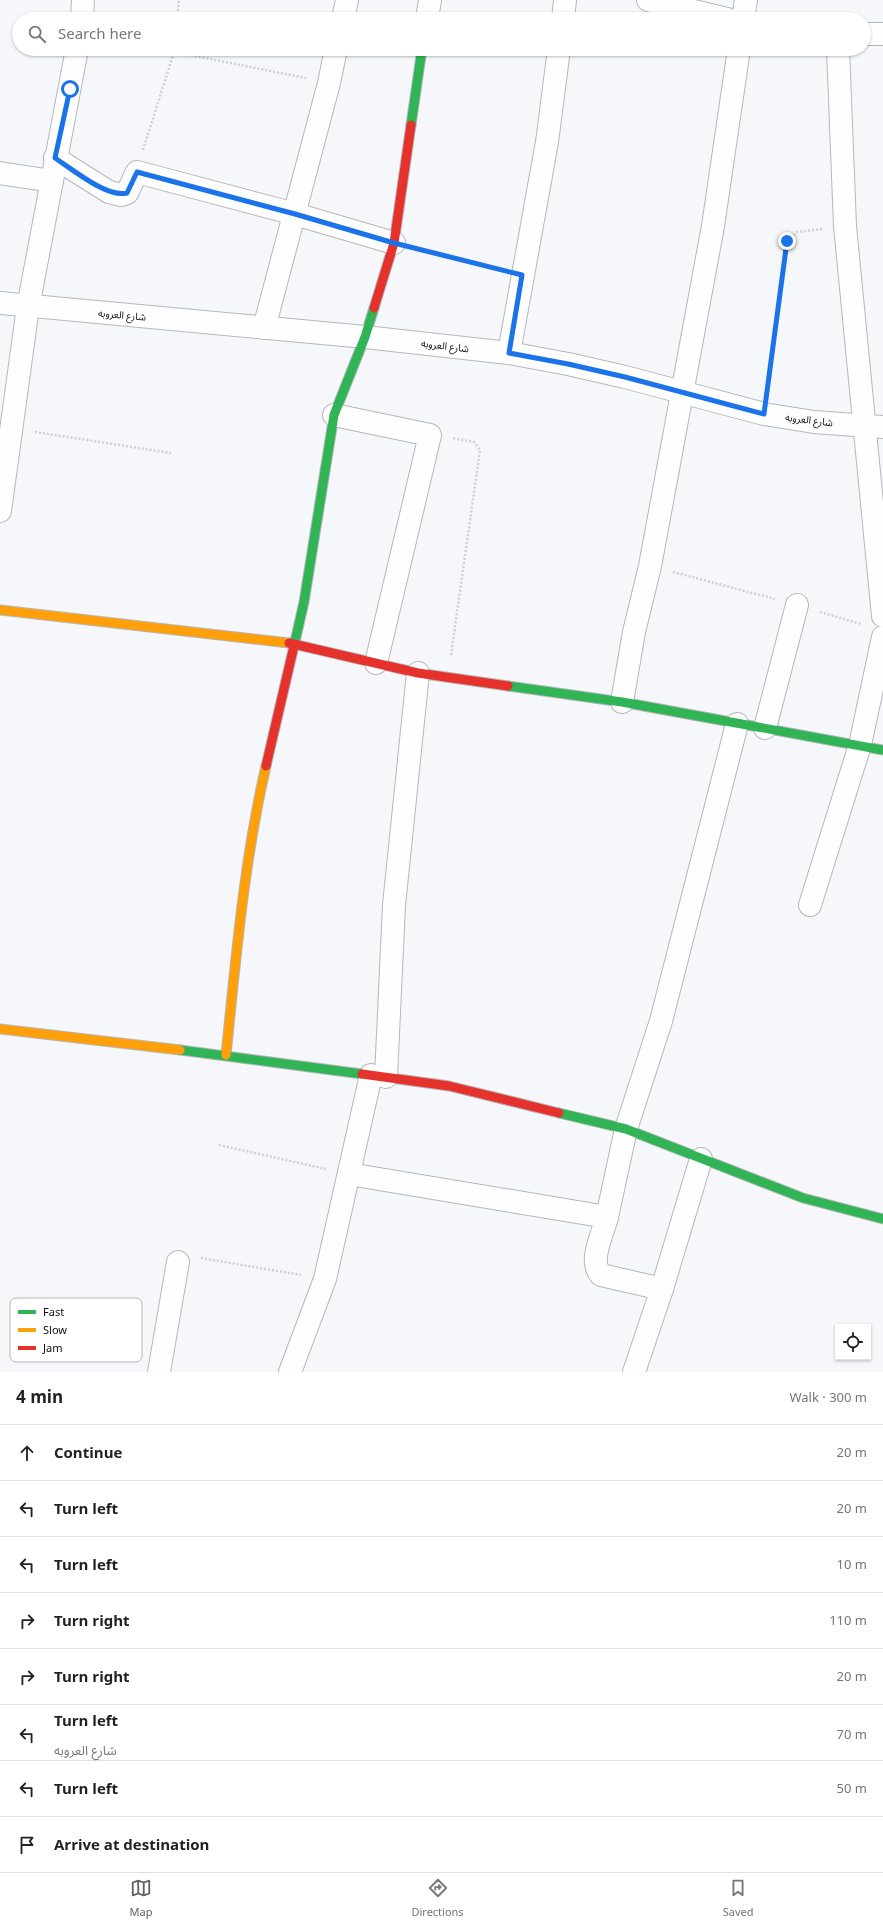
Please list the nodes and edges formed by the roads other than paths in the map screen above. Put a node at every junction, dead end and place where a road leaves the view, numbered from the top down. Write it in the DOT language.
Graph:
graph roads {
  1 [pos="83,0"];
  2 [pos="347,0"];
  3 [pos="430,0"];
  4 [pos="566,0"];
  5 [pos="746,0"];
  6 [pos="655,1"];
  7 [pos="82,12"];
  8 [pos="344,12"];
  9 [pos="428,12"];
  10 [pos="564,12"];
  11 [pos="699,12"];
  12 [pos="744,12"];
  13 [pos="871,34"];
  14 [pos="883,34"];
  15 [pos="76,56"];
  16 [pos="335,56"];
  17 [pos="421,56"];
  18 [pos="558,56"];
  19 [pos="737,56"];
  20 [pos="838,56"];
  21 [pos="55,158"];
  22 [pos="0,173"];
  23 [pos="52,181"];
  24 [pos="295,214"];
  25 [pos="394,243"];
  26 [pos="0,303"];
  27 [pos="28,307"];
  28 [pos="264,328"];
  29 [pos="365,337"];
  30 [pos="509,353"];
  31 [pos="682,393"];
  32 [pos="334,415"];
  33 [pos="873,426"];
  34 [pos="0,511"];
  35 [pos="797,605"];
  36 [pos="0,610"];
  37 [pos="878,626"];
  38 [pos="294,644"];
  39 [pos="376,663"];
  40 [pos="418,673"];
  41 [pos="622,702"];
  42 [pos="737,724"];
  43 [pos="765,728"];
  44 [pos="860,745"];
  45 [pos="883,750"];
  46 [pos="810,905"];
  47 [pos="0,1029"];
  48 [pos="226,1055"];
  49 [pos="378,1076"];
  50 [pos="626,1129"];
  51 [pos="701,1160"];
  52 [pos="349,1174"];
  53 [pos="607,1217"];
  54 [pos="883,1219"];
  55 [pos="178,1262"];
  56 [pos="662,1289"];
  57 [pos="159,1372"];
  58 [pos="290,1372"];
  59 [pos="634,1372"];
  1 -- 7 [label="street"];
  2 -- 8 [label="street"];
  3 -- 9 [label="street"];
  4 -- 10 [label="street"];
  5 -- 12 [label="street"];
  6 -- 11 [label="street"];
  13 -- 14 [label="street"];
  15 -- 21 [label="street"];
  16 -- 24 [label="street"];
  17 -- 25 [label="street"];
  18 -- 30 [label="street"];
  19 -- 31 [label="street"];
  20 -- 33 [label="street"];
  21 -- 23 [label="street"];
  21 -- 24 [label="street"];
  22 -- 23 [label="street"];
  23 -- 27 [label="street"];
  24 -- 25 [label="street"];
  24 -- 28 [label="street"];
  25 -- 29 [label="street"];
  26 -- 27 [label="street, شارع العروبه"];
  27 -- 28 [label="street, شارع العروبه"];
  27 -- 34 [label="street"];
  28 -- 29 [label="street, شارع العروبه"];
  29 -- 30 [label="street, شارع العروبه"];
  29 -- 32 [label="street"];
  30 -- 31 [label="street, شارع العروبه"];
  31 -- 33 [label="street, شارع العروبه"];
  31 -- 41 [label="street"];
  32 -- 38 [label="street"];
  32 -- 39 [label="street"];
  33 -- 37 [label="street"];
  35 -- 43 [label="street"];
  36 -- 38 [label="street"];
  37 -- 44 [label="street"];
  38 -- 39 [label="street"];
  38 -- 48 [label="street"];
  39 -- 40 [label="street"];
  40 -- 41 [label="street"];
  40 -- 49 [label="street"];
  41 -- 42 [label="street"];
  42 -- 43 [label="street"];
  42 -- 50 [label="street"];
  43 -- 44 [label="street"];
  44 -- 45 [label="street"];
  44 -- 46 [label="street"];
  47 -- 48 [label="street"];
  48 -- 49 [label="street"];
  49 -- 50 [label="street"];
  49 -- 52 [label="street"];
  50 -- 51 [label="street"];
  50 -- 53 [label="street"];
  51 -- 54 [label="street"];
  51 -- 56 [label="street"];
  52 -- 53 [label="street"];
  52 -- 58 [label="street"];
  53 -- 56 [label="street"];
  55 -- 57 [label="street"];
  56 -- 59 [label="street"];
}
